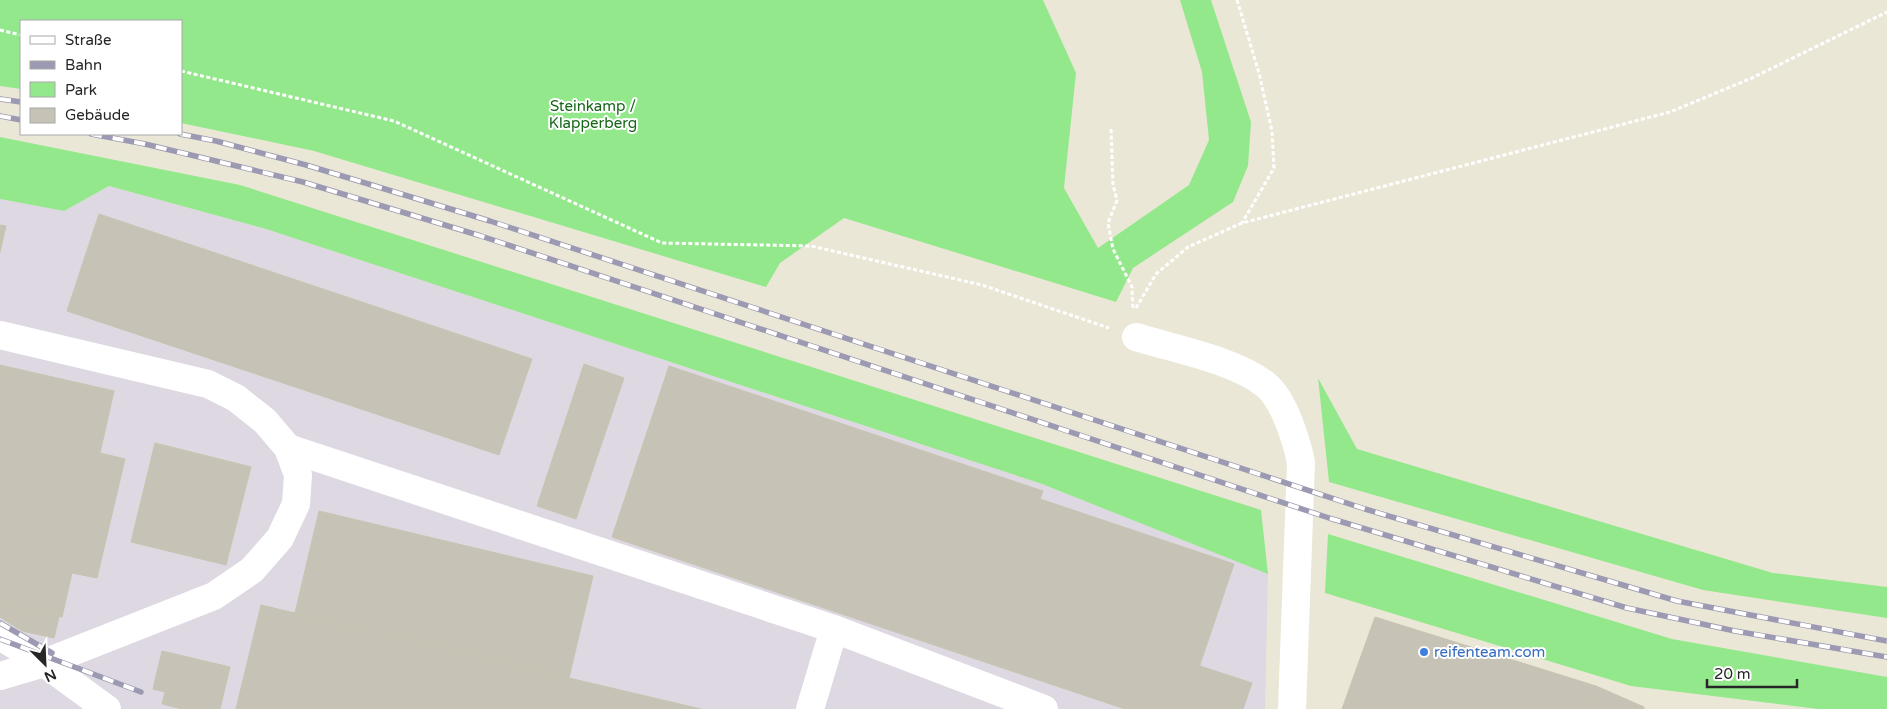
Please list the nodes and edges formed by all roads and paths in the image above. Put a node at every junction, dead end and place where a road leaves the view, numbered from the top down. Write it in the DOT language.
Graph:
graph roads {
  1 [pos="1237,0"];
  2 [pos="1887,12"];
  3 [pos="0,30"];
  4 [pos="20,35"];
  5 [pos="182,71"];
  6 [pos="1111,129"];
  7 [pos="1242,223"];
  8 [pos="0,335"];
  9 [pos="1136,337"];
  10 [pos="288,448"];
  11 [pos="834,629"];
  12 [pos="0,636"];
  13 [pos="44,663"];
  14 [pos="0,676"];
  15 [pos="107,709"];
  16 [pos="810,709"];
  17 [pos="1044,709"];
  18 [pos="1292,709"];
  1 -- 7 [label="path"];
  2 -- 7 [label="path"];
  3 -- 4 [label="path"];
  5 -- 9 [label="path"];
  6 -- 7 [label="path"];
  8 -- 10 [label="lane"];
  9 -- 18 [label="lane"];
  10 -- 11 [label="lane"];
  10 -- 13 [label="lane"];
  11 -- 16 [label="lane"];
  11 -- 17 [label="lane"];
  12 -- 13 [label="lane"];
  13 -- 14 [label="lane"];
  13 -- 15 [label="lane"];
}
